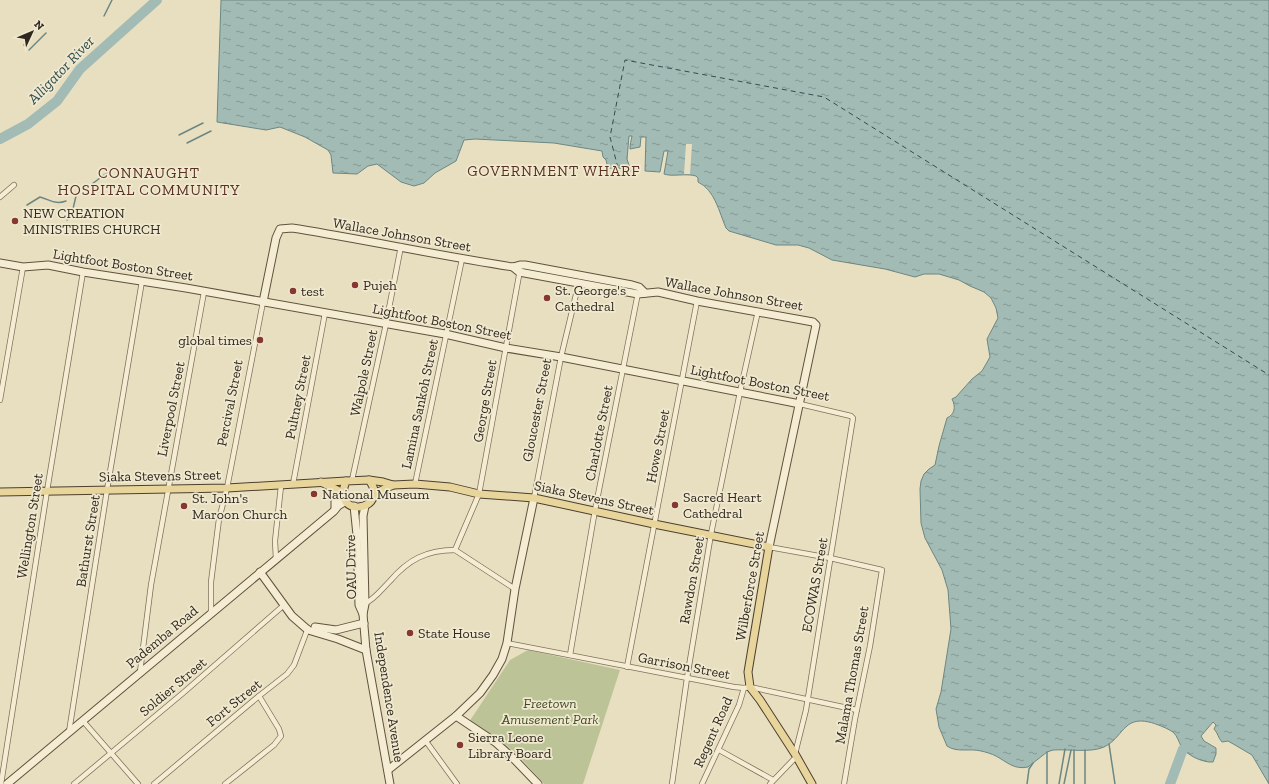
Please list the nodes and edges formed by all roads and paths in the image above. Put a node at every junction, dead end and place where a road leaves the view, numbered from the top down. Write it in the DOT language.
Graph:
graph roads {
  1 [pos="14,185"];
  2 [pos="0,197"];
  3 [pos="286,228"];
  4 [pos="401,246"];
  5 [pos="462,259"];
  6 [pos="0,263"];
  7 [pos="23,267"];
  8 [pos="518,268"];
  9 [pos="83,272"];
  10 [pos="579,280"];
  11 [pos="142,281"];
  12 [pos="641,291"];
  13 [pos="204,292"];
  14 [pos="697,301"];
  15 [pos="263,302"];
  16 [pos="758,311"];
  17 [pos="325,313"];
  18 [pos="386,324"];
  19 [pos="816,325"];
  20 [pos="445,334"];
  21 [pos="506,348"];
  22 [pos="561,357"];
  23 [pos="623,370"];
  24 [pos="2,381"];
  25 [pos="682,381"];
  26 [pos="740,392"];
  27 [pos="0,400"];
  28 [pos="800,404"];
  29 [pos="853,418"];
  30 [pos="349,480"];
  31 [pos="370,480"];
  32 [pos="320,482"];
  33 [pos="293,484"];
  34 [pos="415,484"];
  35 [pos="393,485"];
  36 [pos="281,486"];
  37 [pos="227,488"];
  38 [pos="107,490"];
  39 [pos="167,490"];
  40 [pos="47,491"];
  41 [pos="0,492"];
  42 [pos="374,494"];
  43 [pos="479,494"];
  44 [pos="344,497"];
  45 [pos="534,498"];
  46 [pos="354,506"];
  47 [pos="365,506"];
  48 [pos="595,510"];
  49 [pos="654,524"];
  50 [pos="711,534"];
  51 [pos="769,547"];
  52 [pos="455,550"];
  53 [pos="276,558"];
  54 [pos="830,558"];
  55 [pos="882,570"];
  56 [pos="260,572"];
  57 [pos="515,589"];
  58 [pos="284,605"];
  59 [pos="362,605"];
  60 [pos="211,613"];
  61 [pos="364,614"];
  62 [pos="364,623"];
  63 [pos="307,628"];
  64 [pos="507,643"];
  65 [pos="366,650"];
  66 [pos="570,655"];
  67 [pos="627,667"];
  68 [pos="140,672"];
  69 [pos="687,678"];
  70 [pos="747,688"];
  71 [pos="259,696"];
  72 [pos="808,699"];
  73 [pos="857,710"];
  74 [pos="456,716"];
  75 [pos="83,721"];
  76 [pos="69,733"];
  77 [pos="425,740"];
  78 [pos="719,750"];
  79 [pos="111,753"];
  80 [pos="795,755"];
  81 [pos="388,770"];
  82 [pos="772,782"];
  83 [pos="1,784"];
  84 [pos="7,784"];
  85 [pos="74,784"];
  86 [pos="138,784"];
  87 [pos="154,784"];
  88 [pos="225,784"];
  89 [pos="390,784"];
  90 [pos="457,784"];
  91 [pos="538,784"];
  92 [pos="672,784"];
  93 [pos="702,784"];
  94 [pos="812,784"];
  95 [pos="844,784"];
  1 -- 2 [label="street"];
  3 -- 4 [label="main road, Wallace Johnson Street"];
  3 -- 15 [label="main road, Percival Street"];
  4 -- 5 [label="main road, Wallace Johnson Street"];
  4 -- 18 [label="street, Walpole Street"];
  5 -- 8 [label="main road, Wallace Johnson Street"];
  5 -- 20 [label="street, Lamina Sankoh Street"];
  6 -- 7 [label="main road, Lightfoot Boston Street"];
  7 -- 9 [label="main road, Lightfoot Boston Street"];
  7 -- 24 [label="street"];
  8 -- 10 [label="main road, Wallace Johnson Street"];
  8 -- 21 [label="street, George Street"];
  9 -- 11 [label="main road, Lightfoot Boston Street"];
  9 -- 40 [label="street, Wellington Street"];
  10 -- 12 [label="main road, Wallace Johnson Street"];
  10 -- 22 [label="street, Gloucester Street"];
  11 -- 13 [label="main road, Lightfoot Boston Street"];
  11 -- 38 [label="street, Bathurst Street"];
  12 -- 14 [label="main road, Wallace Johnson Street"];
  12 -- 23 [label="street, Charlotte Street"];
  13 -- 15 [label="main road, Lightfoot Boston Street"];
  13 -- 39 [label="street, Liverpool Street"];
  14 -- 16 [label="main road, Wallace Johnson Street"];
  14 -- 25 [label="street, Howe Street"];
  15 -- 17 [label="main road, Lightfoot Boston Street"];
  15 -- 37 [label="street, Percival Street"];
  16 -- 19 [label="main road, Wallace Johnson Street"];
  16 -- 26 [label="street, Rawdon Street"];
  17 -- 18 [label="main road, Lightfoot Boston Street"];
  17 -- 33 [label="street, Pultney Street"];
  18 -- 20 [label="main road, Lightfoot Boston Street"];
  18 -- 30 [label="street, Walpole Street"];
  19 -- 28 [label="main road, Wilberforce Street"];
  20 -- 21 [label="main road, Lightfoot Boston Street"];
  20 -- 34 [label="street, Lamina Sankoh Street"];
  21 -- 22 [label="main road, Lightfoot Boston Street"];
  21 -- 43 [label="street, George Street"];
  22 -- 23 [label="main road, Lightfoot Boston Street"];
  22 -- 45 [label="street, Gloucester Street"];
  23 -- 25 [label="main road, Lightfoot Boston Street"];
  23 -- 48 [label="street, Charlotte Street"];
  24 -- 27 [label="street"];
  25 -- 26 [label="main road, Lightfoot Boston Street"];
  25 -- 49 [label="street, Howe Street"];
  26 -- 28 [label="main road, Lightfoot Boston Street"];
  26 -- 50 [label="street, Rawdon Street"];
  28 -- 29 [label="street, Lightfoot Boston Street"];
  28 -- 51 [label="main road, Wilberforce Street"];
  29 -- 54 [label="street, ECOWAS Street"];
  30 -- 31 [label="main road"];
  30 -- 32 [label="main road, Siaka Stevens Street"];
  30 -- 44 [label="main road"];
  31 -- 35 [label="main road, Siaka Stevens Street"];
  31 -- 42 [label="main road"];
  32 -- 33 [label="main road, Siaka Stevens Street"];
  32 -- 44 [label="main road, Siaka Stevens Street"];
  33 -- 36 [label="main road, Siaka Stevens Street"];
  34 -- 35 [label="main road, Siaka Stevens Street"];
  34 -- 43 [label="main road, Siaka Stevens Street"];
  35 -- 42 [label="main road, Siaka Stevens Street"];
  36 -- 37 [label="main road, Siaka Stevens Street"];
  36 -- 53 [label="street"];
  37 -- 39 [label="main road, Siaka Stevens Street"];
  37 -- 60 [label="street, Percival Street"];
  38 -- 39 [label="main road, Siaka Stevens Street"];
  38 -- 40 [label="main road, Siaka Stevens Street"];
  38 -- 76 [label="street, Bathurst Street"];
  39 -- 68 [label="street, Liverpool Street"];
  40 -- 41 [label="main road, Siaka Stevens Street"];
  40 -- 83 [label="street, Wellington Street"];
  42 -- 47 [label="main road"];
  43 -- 45 [label="main road, Siaka Stevens Street"];
  43 -- 52 [label="street, George Street"];
  44 -- 46 [label="main road"];
  44 -- 53 [label="main road, Pademba Road"];
  45 -- 48 [label="main road, Siaka Stevens Street"];
  45 -- 57 [label="main road, Gloucester Street"];
  46 -- 47 [label="main road"];
  46 -- 59 [label="main road, OAU Drive"];
  47 -- 59 [label="main road, OAU Drive"];
  48 -- 49 [label="main road, Siaka Stevens Street"];
  48 -- 66 [label="street, Charlotte Street"];
  49 -- 50 [label="main road, Siaka Stevens Street"];
  49 -- 67 [label="street, Howe Street"];
  50 -- 51 [label="main road, Siaka Stevens Street"];
  50 -- 69 [label="street, Rawdon Street"];
  51 -- 54 [label="street, Siaka Stevens Street"];
  51 -- 70 [label="main road, Wilberforce Street"];
  52 -- 57 [label="street"];
  52 -- 59 [label="street"];
  53 -- 56 [label="main road, Pademba Road"];
  54 -- 55 [label="street, Siaka Stevens Street"];
  54 -- 72 [label="street, ECOWAS Street"];
  55 -- 73 [label="street, Malama Thomas Street"];
  56 -- 58 [label="main road"];
  56 -- 60 [label="main road, Pademba Road"];
  57 -- 64 [label="main road, Gloucester Street"];
  58 -- 63 [label="main road"];
  58 -- 79 [label="street, Soldier Street"];
  59 -- 61 [label="main road, OAU Drive"];
  60 -- 68 [label="main road, Pademba Road"];
  61 -- 62 [label="main road, Independence Avenue"];
  62 -- 63 [label="main road"];
  62 -- 65 [label="main road, Independence Avenue"];
  63 -- 65 [label="main road"];
  63 -- 71 [label="street, Fort Street"];
  64 -- 66 [label="street, Garrison Street"];
  64 -- 74 [label="main road, Gloucester Street"];
  65 -- 81 [label="main road, Independence Avenue"];
  66 -- 67 [label="street, Garrison Street"];
  67 -- 69 [label="street, Garrison Street"];
  68 -- 75 [label="main road, Pademba Road"];
  69 -- 70 [label="street, Garrison Street"];
  69 -- 92 [label="street, Rawdon Street"];
  70 -- 72 [label="street, Garrison Street"];
  70 -- 78 [label="street, Regent Road"];
  70 -- 80 [label="main road"];
  71 -- 87 [label="street, Fort Street"];
  71 -- 88 [label="street"];
  72 -- 73 [label="street, Garrison Street"];
  72 -- 80 [label="street, ECOWAS Street"];
  73 -- 95 [label="street, Malama Thomas Street"];
  74 -- 77 [label="main road, Gloucester Street"];
  74 -- 91 [label="main road"];
  75 -- 76 [label="main road, Pademba Road"];
  75 -- 79 [label="street"];
  76 -- 84 [label="main road, Pademba Road"];
  77 -- 81 [label="main road, Gloucester Street"];
  77 -- 90 [label="street"];
  78 -- 82 [label="street"];
  78 -- 93 [label="street, Regent Road"];
  79 -- 85 [label="street, Soldier Street"];
  79 -- 86 [label="street"];
  80 -- 82 [label="street"];
  80 -- 94 [label="main road"];
  81 -- 89 [label="main road, Independence Avenue"];
}
